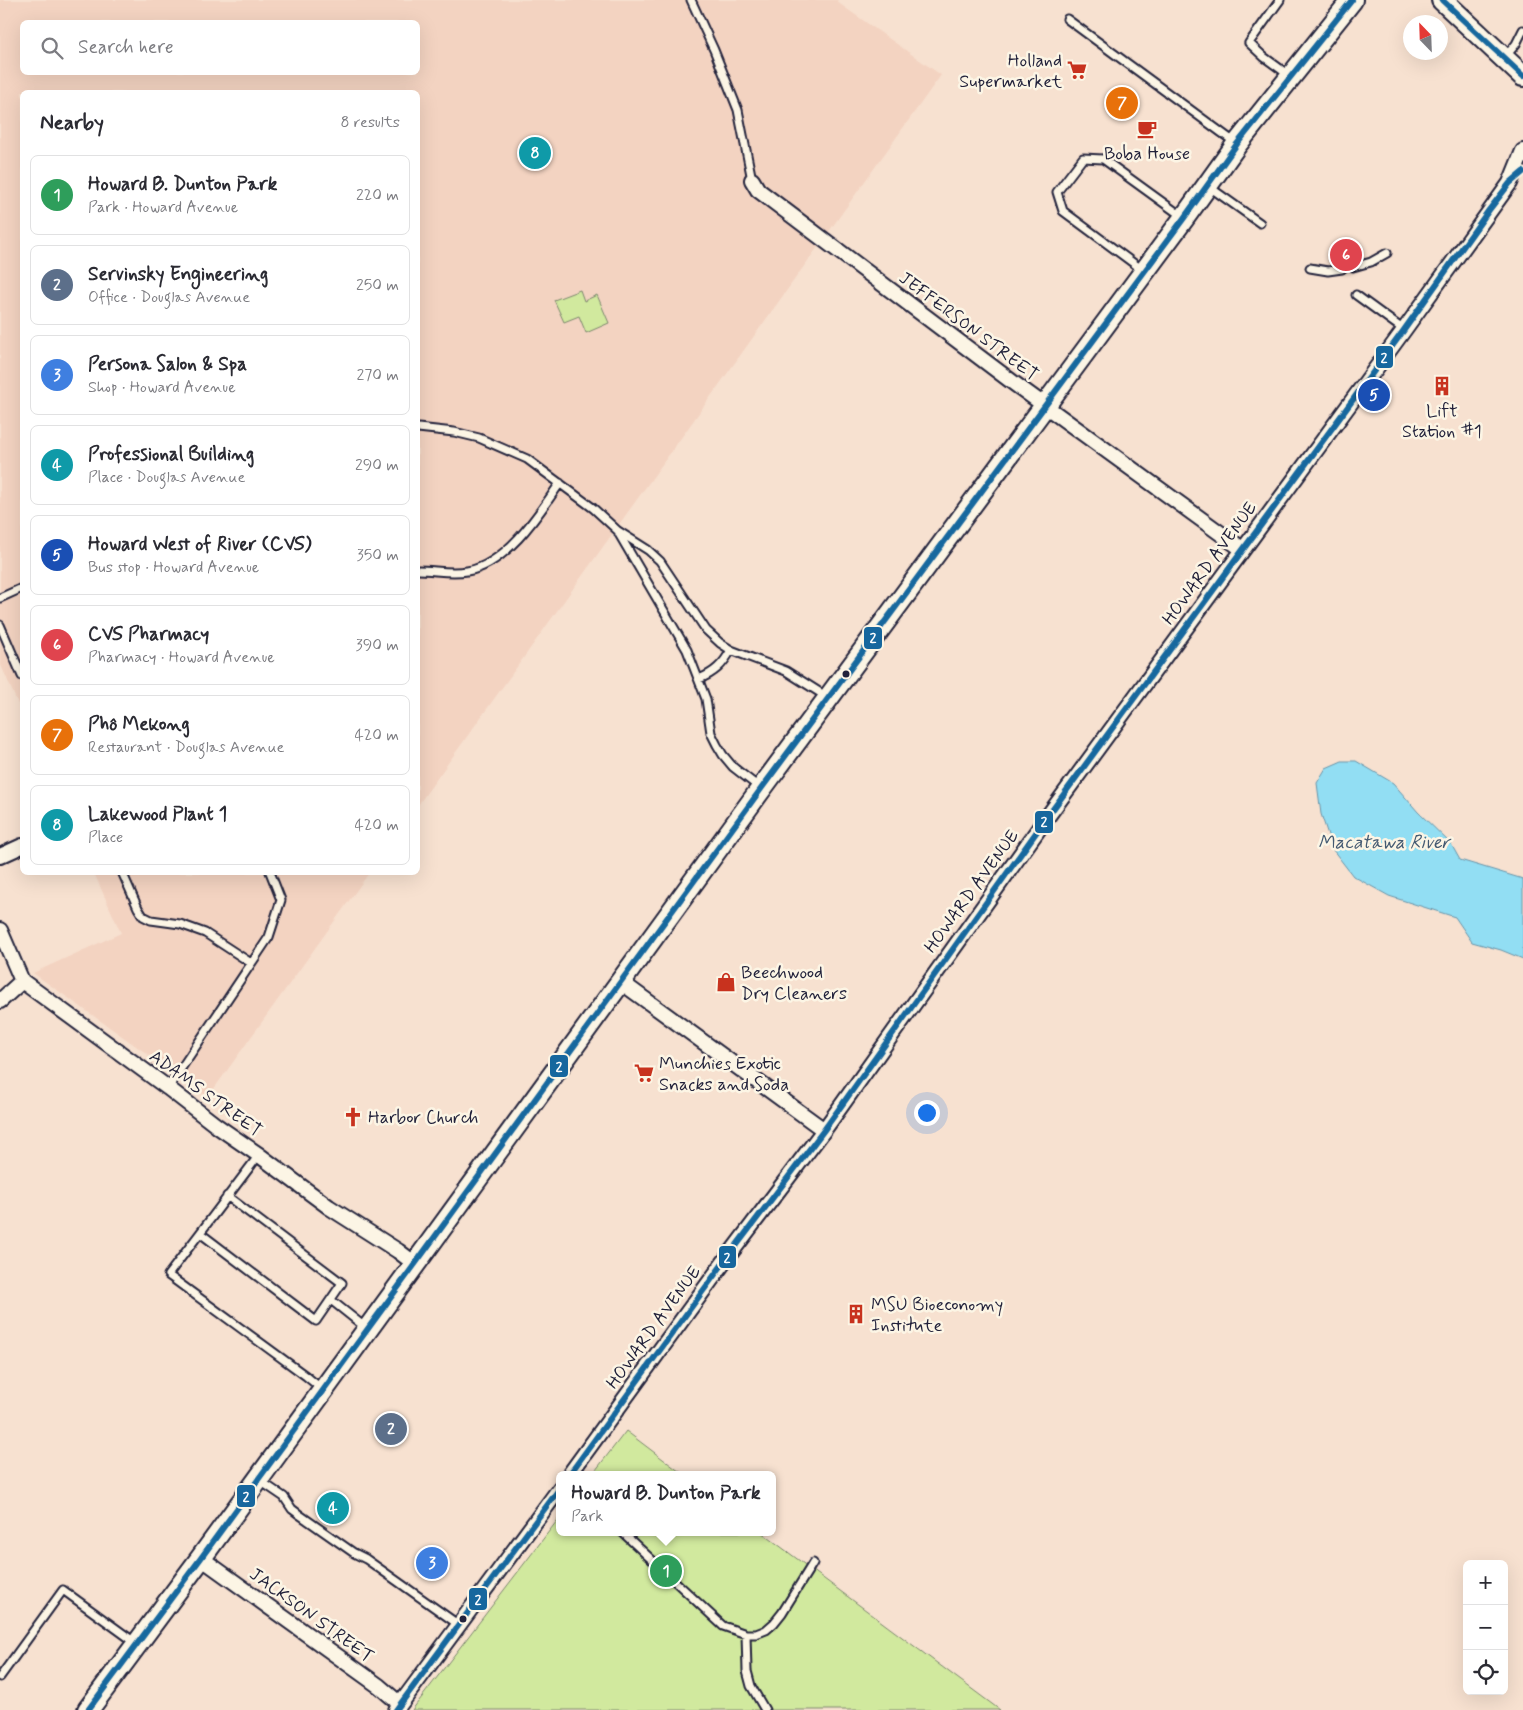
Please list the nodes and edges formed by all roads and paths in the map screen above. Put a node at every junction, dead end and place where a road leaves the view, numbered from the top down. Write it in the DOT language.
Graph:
graph roads {
  1 [pos="691,0"];
  2 [pos="1280,0"];
  3 [pos="1442,0"];
  4 [pos="1347,3"];
  5 [pos="1068,19"];
  6 [pos="1523,30"];
  7 [pos="1504,58"];
  8 [pos="1290,76"];
  9 [pos="1523,76"];
  10 [pos="1237,144"];
  11 [pos="1523,150"];
  12 [pos="1523,172"];
  13 [pos="752,180"];
  14 [pos="1510,183"];
  15 [pos="1208,186"];
  16 [pos="1184,218"];
  17 [pos="1260,223"];
  18 [pos="1387,252"];
  19 [pos="1353,267"];
  20 [pos="1310,268"];
  21 [pos="1342,269"];
  22 [pos="1144,271"];
  23 [pos="1356,295"];
  24 [pos="1404,330"];
  25 [pos="1046,405"];
  26 [pos="420,428"];
  27 [pos="560,483"];
  28 [pos="618,531"];
  29 [pos="1242,548"];
  30 [pos="420,570"];
  31 [pos="20,589"];
  32 [pos="0,598"];
  33 [pos="0,624"];
  34 [pos="730,650"];
  35 [pos="20,671"];
  36 [pos="699,679"];
  37 [pos="829,699"];
  38 [pos="761,789"];
  39 [pos="20,847"];
  40 [pos="0,856"];
  41 [pos="123,875"];
  42 [pos="271,875"];
  43 [pos="0,930"];
  44 [pos="251,963"];
  45 [pos="22,981"];
  46 [pos="621,982"];
  47 [pos="0,1001"];
  48 [pos="168,1088"];
  49 [pos="824,1130"];
  50 [pos="259,1155"];
  51 [pos="228,1196"];
  52 [pos="200,1233"];
  53 [pos="415,1264"];
  54 [pos="331,1300"];
  55 [pos="367,1329"];
  56 [pos="323,1390"];
  57 [pos="573,1471"];
  58 [pos="258,1479"];
  59 [pos="556,1494"];
  60 [pos="626,1536"];
  61 [pos="201,1558"];
  62 [pos="813,1563"];
  63 [pos="460,1626"];
  64 [pos="746,1634"];
  65 [pos="136,1643"];
  66 [pos="0,1677"];
  67 [pos="401,1708"];
  68 [pos="88,1710"];
  69 [pos="765,1710"];
  1 -- 13 [label="lane"];
  2 -- 8 [label="lane"];
  3 -- 7 [label="street"];
  4 -- 8 [label="street"];
  5 -- 10 [label="lane"];
  6 -- 7 [label="lane"];
  7 -- 9 [label="street"];
  8 -- 10 [label="street"];
  10 -- 15 [label="street"];
  11 -- 14 [label="street, HOWARD AVENUE"];
  12 -- 14 [label="street, HOWARD AVENUE"];
  13 -- 25 [label="street, JEFFERSON STREET"];
  14 -- 24 [label="street, HOWARD AVENUE"];
  15 -- 16 [label="street"];
  15 -- 17 [label="lane"];
  16 -- 22 [label="street"];
  16 -- 22 [label="lane"];
  18 -- 19 [label="lane"];
  20 -- 21 [label="lane"];
  22 -- 25 [label="street"];
  23 -- 24 [label="lane"];
  24 -- 29 [label="street, HOWARD AVENUE"];
  25 -- 29 [label="street, JEFFERSON STREET"];
  25 -- 37 [label="street"];
  26 -- 27 [label="lane"];
  27 -- 28 [label="lane"];
  27 -- 30 [label="lane"];
  28 -- 34 [label="lane"];
  28 -- 36 [label="lane"];
  29 -- 49 [label="street, HOWARD AVENUE"];
  31 -- 32 [label="lane"];
  33 -- 35 [label="lane"];
  34 -- 36 [label="lane"];
  34 -- 37 [label="lane"];
  36 -- 38 [label="lane"];
  37 -- 38 [label="street"];
  38 -- 46 [label="street"];
  39 -- 40 [label="street"];
  41 -- 44 [label="lane"];
  42 -- 44 [label="lane"];
  43 -- 45 [label="street"];
  44 -- 48 [label="lane"];
  45 -- 47 [label="street"];
  45 -- 48 [label="street, ADAMS STREET"];
  46 -- 49 [label="street"];
  46 -- 53 [label="street"];
  48 -- 50 [label="street, ADAMS STREET"];
  49 -- 57 [label="street, HOWARD AVENUE"];
  50 -- 51 [label="lane"];
  50 -- 53 [label="street, ADAMS STREET"];
  51 -- 52 [label="lane"];
  51 -- 54 [label="lane"];
  52 -- 54 [label="lane"];
  52 -- 56 [label="lane"];
  53 -- 55 [label="street"];
  54 -- 55 [label="lane"];
  55 -- 56 [label="street"];
  56 -- 58 [label="street"];
  58 -- 61 [label="street"];
  58 -- 63 [label="lane"];
  59 -- 63 [label="street"];
  60 -- 64 [label="lane"];
  61 -- 65 [label="street"];
  61 -- 67 [label="street, JACKSON STREET"];
  62 -- 64 [label="lane"];
  63 -- 67 [label="street"];
  64 -- 69 [label="lane"];
  65 -- 66 [label="lane"];
  65 -- 68 [label="street"];
}
